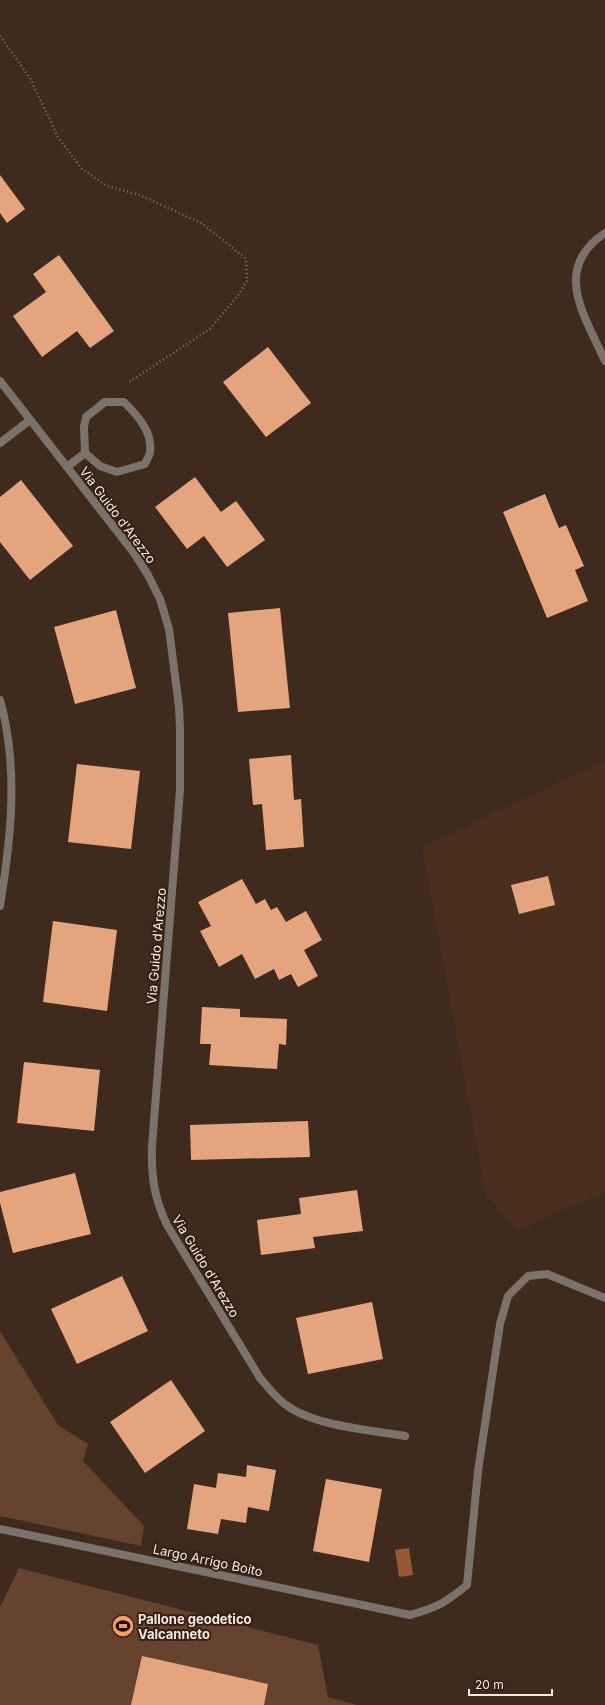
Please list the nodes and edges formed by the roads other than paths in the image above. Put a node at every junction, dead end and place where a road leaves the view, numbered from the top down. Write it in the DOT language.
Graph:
graph roads {
  1 [pos="605,233"];
  2 [pos="605,361"];
  3 [pos="0,381"];
  4 [pos="30,420"];
  5 [pos="0,443"];
  6 [pos="85,453"];
  7 [pos="67,467"];
  8 [pos="0,700"];
  9 [pos="0,906"];
  10 [pos="605,1298"];
  11 [pos="405,1436"];
  12 [pos="0,1529"];
  1 -- 2 [label="street"];
  3 -- 4 [label="street, Via Guido d'Arezzo"];
  4 -- 5 [label="street"];
  4 -- 7 [label="street, Via Guido d'Arezzo"];
  6 -- 6 [label="street"];
  6 -- 7 [label="street"];
  7 -- 11 [label="street, Via Guido d'Arezzo"];
  8 -- 9 [label="street"];
  10 -- 12 [label="street, Largo Arrigo Boito"];
}
